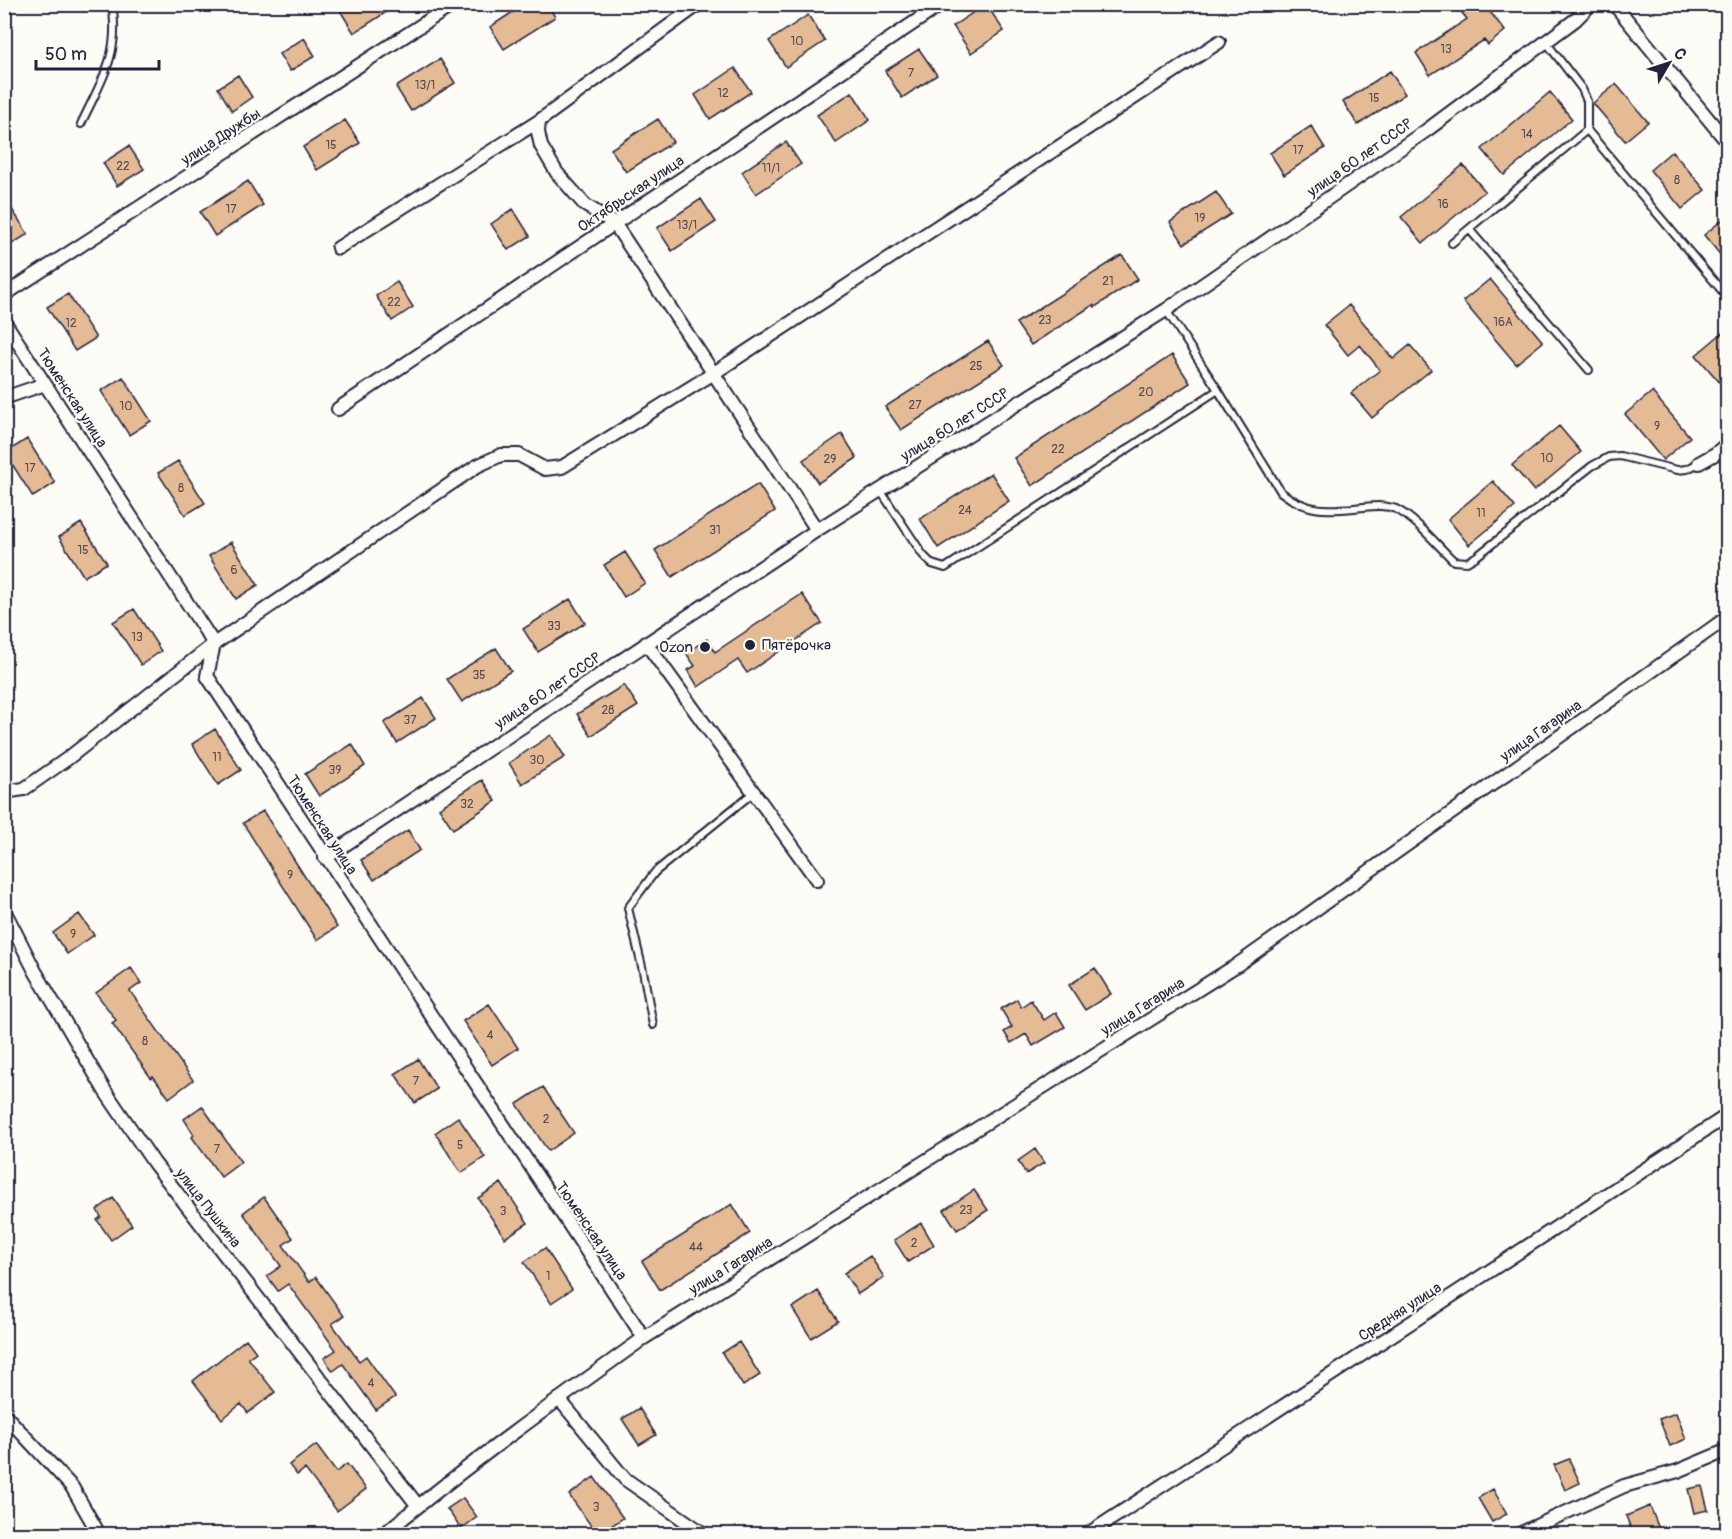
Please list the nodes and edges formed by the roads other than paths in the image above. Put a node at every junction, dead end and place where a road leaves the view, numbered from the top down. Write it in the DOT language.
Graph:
graph roads {
  1 [pos="112,4"];
  2 [pos="699,4"];
  3 [pos="942,4"];
  4 [pos="1591,4"];
  5 [pos="1614,4"];
  6 [pos="448,6"];
  7 [pos="1219,42"];
  8 [pos="1546,42"];
  9 [pos="539,121"];
  10 [pos="81,124"];
  11 [pos="1587,130"];
  12 [pos="1728,143"];
  13 [pos="614,223"];
  14 [pos="1469,229"];
  15 [pos="1452,243"];
  16 [pos="338,248"];
  17 [pos="4,295"];
  18 [pos="1728,298"];
  19 [pos="1167,310"];
  20 [pos="4,321"];
  21 [pos="1589,370"];
  22 [pos="714,373"];
  23 [pos="45,384"];
  24 [pos="1218,390"];
  25 [pos="4,398"];
  26 [pos="338,409"];
  27 [pos="1728,443"];
  28 [pos="1699,463"];
  29 [pos="880,490"];
  30 [pos="817,530"];
  31 [pos="1728,617"];
  32 [pos="214,644"];
  33 [pos="646,644"];
  34 [pos="4,792"];
  35 [pos="754,792"];
  36 [pos="325,858"];
  37 [pos="817,880"];
  38 [pos="4,910"];
  39 [pos="653,1025"];
  40 [pos="1728,1115"];
  41 [pos="644,1338"];
  42 [pos="559,1399"];
  43 [pos="4,1414"];
  44 [pos="1728,1450"];
  45 [pos="418,1506"];
  46 [pos="99,1534"];
  47 [pos="384,1534"];
  48 [pos="704,1534"];
  49 [pos="1088,1534"];
  50 [pos="1519,1534"];
  1 -- 10 [label="lane"];
  2 -- 9 [label="street"];
  3 -- 13 [label="street, Октябрьская улица"];
  4 -- 8 [label="street, улица 60 лет СССР"];
  5 -- 12 [label="street"];
  6 -- 17 [label="street, улица Дружбы"];
  7 -- 22 [label="street"];
  8 -- 11 [label="lane"];
  8 -- 19 [label="street, улица 60 лет СССР"];
  9 -- 13 [label="street"];
  9 -- 16 [label="street"];
  11 -- 14 [label="lane"];
  11 -- 18 [label="lane"];
  13 -- 22 [label="street"];
  13 -- 26 [label="street, Октябрьская улица"];
  14 -- 15 [label="lane"];
  14 -- 21 [label="lane"];
  19 -- 24 [label="lane"];
  19 -- 29 [label="street, улица 60 лет СССР"];
  20 -- 23 [label="street, Тюменская улица"];
  22 -- 30 [label="street"];
  22 -- 32 [label="street"];
  23 -- 25 [label="street"];
  23 -- 32 [label="street, Тюменская улица"];
  24 -- 28 [label="lane"];
  24 -- 29 [label="lane"];
  27 -- 28 [label="street"];
  29 -- 30 [label="street, улица 60 лет СССР"];
  30 -- 33 [label="street, улица 60 лет СССР"];
  31 -- 41 [label="street, улица Гагарина"];
  32 -- 34 [label="street"];
  32 -- 36 [label="street, Тюменская улица"];
  33 -- 35 [label="street"];
  33 -- 36 [label="street, улица 60 лет СССР"];
  35 -- 37 [label="street"];
  35 -- 39 [label="lane"];
  36 -- 41 [label="street, Тюменская улица"];
  38 -- 45 [label="street, улица Пушкина"];
  40 -- 49 [label="street, Средняя улица"];
  41 -- 42 [label="street, улица Гагарина"];
  42 -- 45 [label="street, улица Гагарина"];
  42 -- 48 [label="street"];
  43 -- 46 [label="street"];
  44 -- 50 [label="street"];
  45 -- 47 [label="street"];
}
